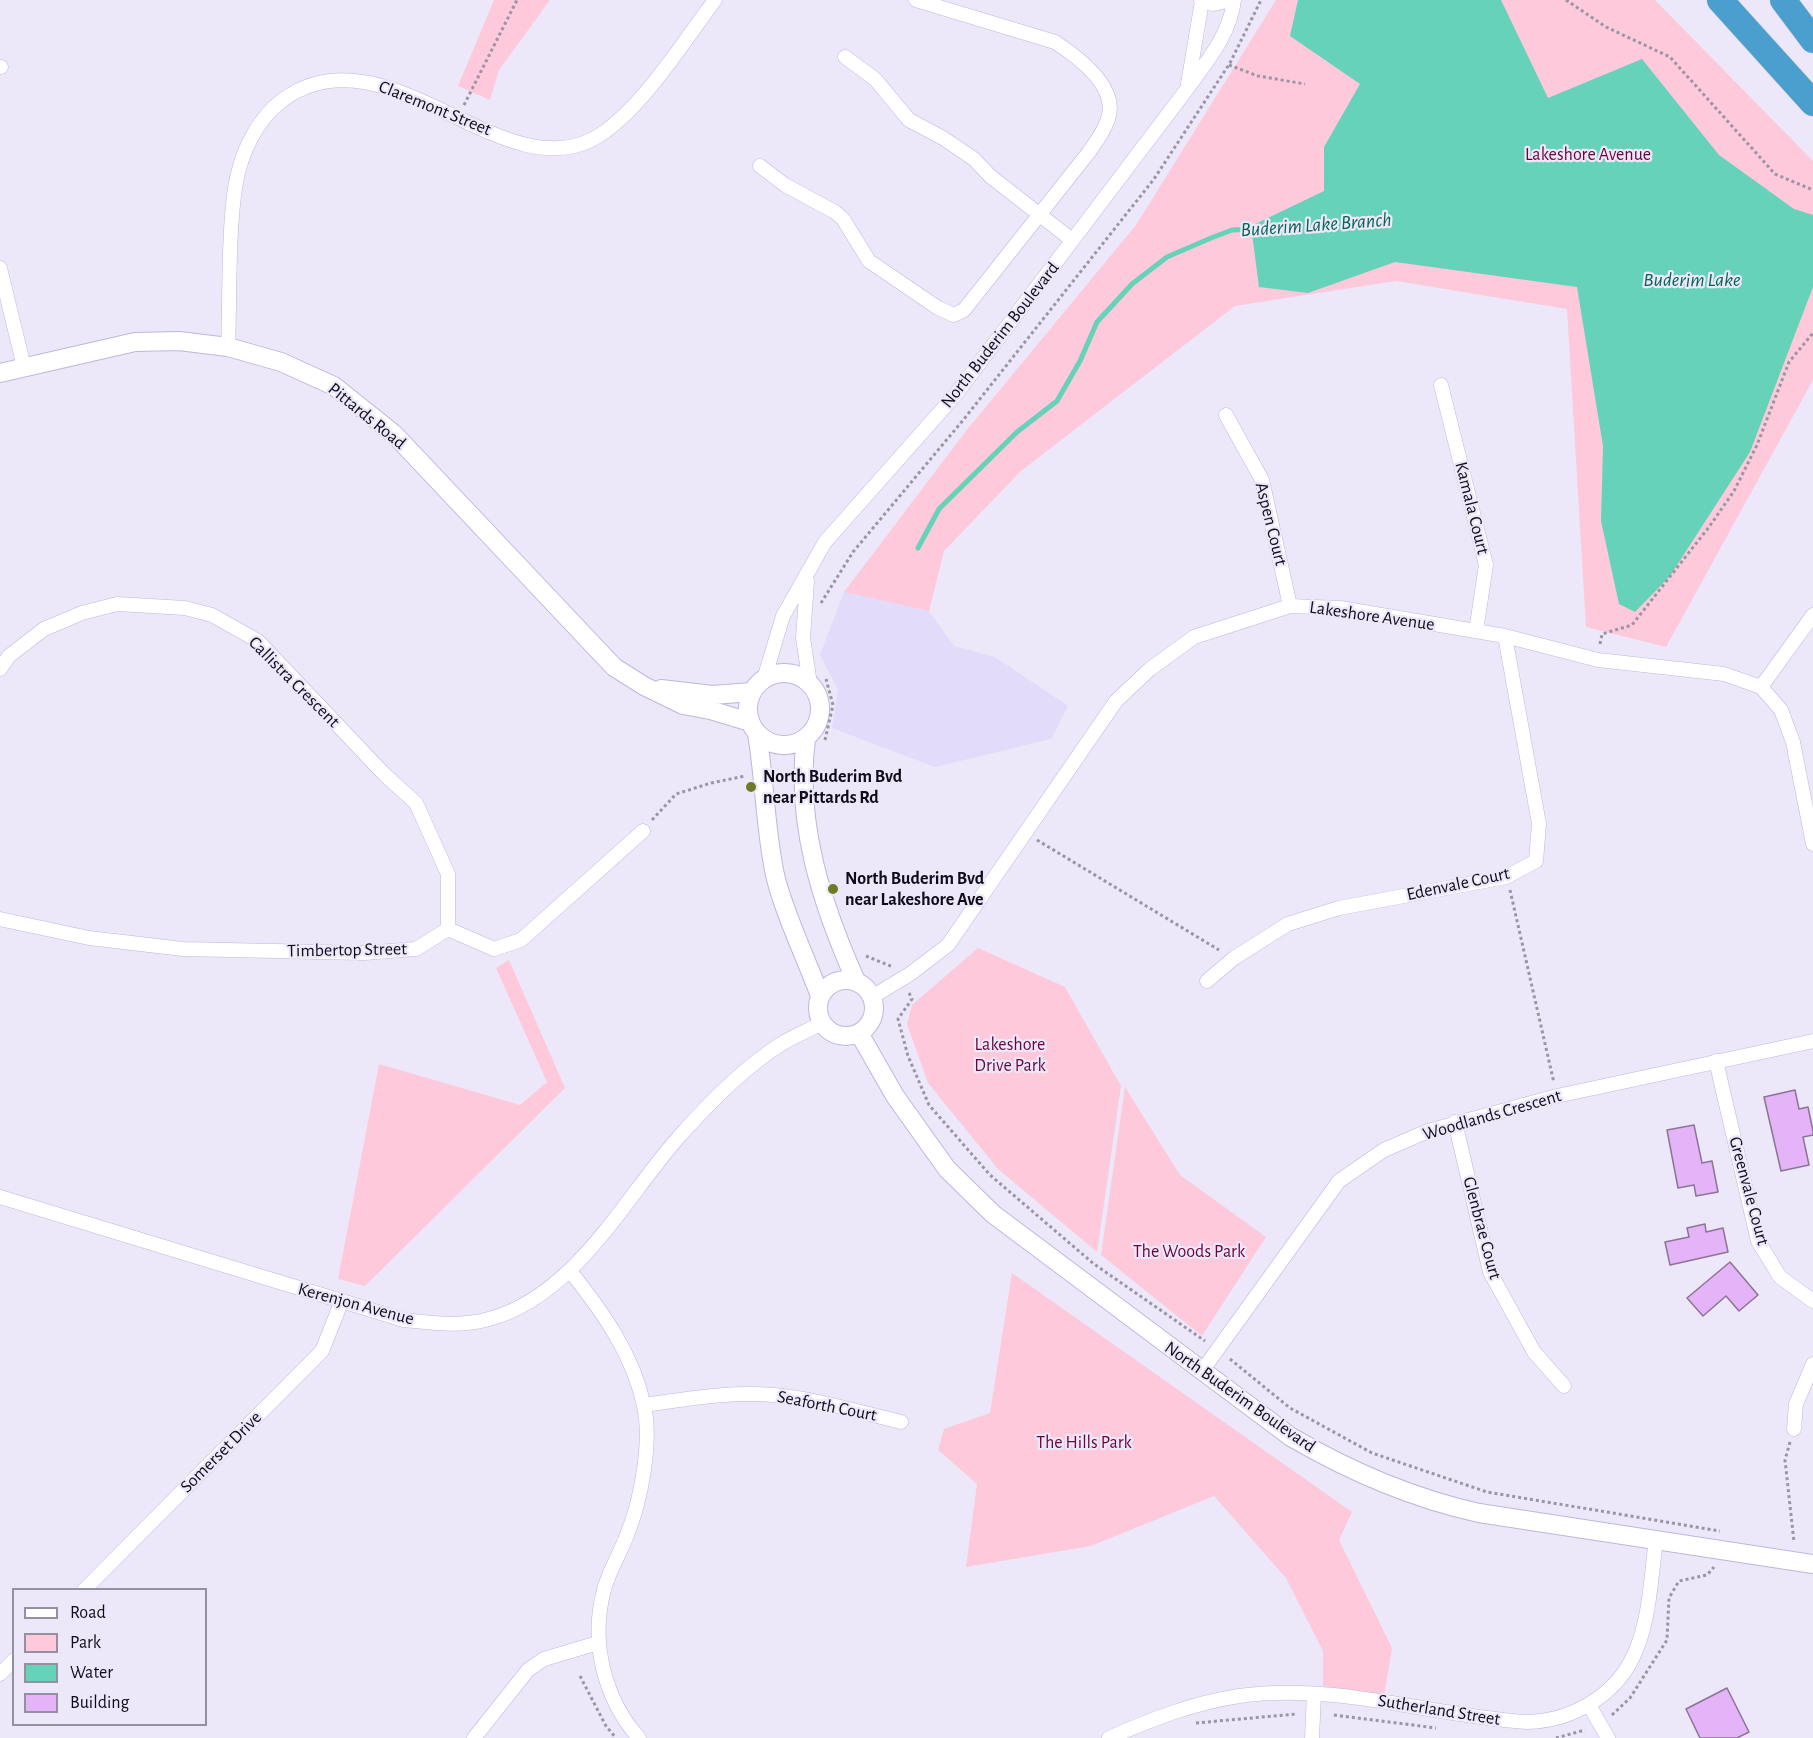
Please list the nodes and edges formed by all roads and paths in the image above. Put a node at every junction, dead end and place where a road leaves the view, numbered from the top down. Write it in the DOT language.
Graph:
graph roads {
  1 [pos="517,0"];
  2 [pos="715,0"];
  3 [pos="916,0"];
  4 [pos="1202,0"];
  5 [pos="1233,0"];
  6 [pos="1261,0"];
  7 [pos="1566,0"];
  8 [pos="1720,0"];
  9 [pos="1783,0"];
  10 [pos="1813,40"];
  11 [pos="845,57"];
  12 [pos="1229,65"];
  13 [pos="1305,84"];
  14 [pos="1187,89"];
  15 [pos="466,98"];
  16 [pos="1813,104"];
  17 [pos="760,166"];
  18 [pos="1813,190"];
  19 [pos="1039,214"];
  20 [pos="1072,240"];
  21 [pos="0,268"];
  22 [pos="1813,333"];
  23 [pos="228,347"];
  24 [pos="24,367"];
  25 [pos="0,373"];
  26 [pos="1441,385"];
  27 [pos="1226,415"];
  28 [pos="807,576"];
  29 [pos="819,606"];
  30 [pos="1290,606"];
  31 [pos="1813,615"];
  32 [pos="1476,631"];
  33 [pos="1505,636"];
  34 [pos="1598,660"];
  35 [pos="0,669"];
  36 [pos="822,669"];
  37 [pos="810,684"];
  38 [pos="758,685"];
  39 [pos="644,686"];
  40 [pos="1761,687"];
  41 [pos="753,728"];
  42 [pos="806,739"];
  43 [pos="823,744"];
  44 [pos="745,776"];
  45 [pos="643,831"];
  46 [pos="1026,833"];
  47 [pos="1813,844"];
  48 [pos="1506,877"];
  49 [pos="0,919"];
  50 [pos="448,929"];
  51 [pos="860,949"];
  52 [pos="1234,958"];
  53 [pos="902,979"];
  54 [pos="856,981"];
  55 [pos="1208,981"];
  56 [pos="820,996"];
  57 [pos="872,997"];
  58 [pos="822,1023"];
  59 [pos="859,1033"];
  60 [pos="1813,1041"];
  61 [pos="1716,1061"];
  62 [pos="1557,1096"];
  63 [pos="1455,1122"];
  64 [pos="0,1197"];
  65 [pos="570,1271"];
  66 [pos="1813,1301"];
  67 [pos="341,1303"];
  68 [pos="1216,1349"];
  69 [pos="1813,1364"];
  70 [pos="1202,1371"];
  71 [pos="1564,1386"];
  72 [pos="644,1406"];
  73 [pos="901,1422"];
  74 [pos="1794,1429"];
  75 [pos="1656,1540"];
  76 [pos="1717,1550"];
  77 [pos="1804,1563"];
  78 [pos="86,1588"];
  79 [pos="598,1643"];
  80 [pos="12,1662"];
  81 [pos="0,1674"];
  82 [pos="580,1676"];
  83 [pos="1314,1694"];
  84 [pos="1589,1705"];
  85 [pos="1296,1714"];
  86 [pos="1334,1715"];
  87 [pos="1611,1715"];
  88 [pos="1186,1724"];
  89 [pos="1437,1728"];
  90 [pos="1585,1730"];
  91 [pos="474,1738"];
  92 [pos="616,1738"];
  93 [pos="639,1738"];
  94 [pos="1109,1738"];
  95 [pos="1312,1738"];
  96 [pos="1556,1738"];
  97 [pos="1608,1738"];
  1 -- 15 [label="path"];
  2 -- 23 [label="street, Claremont Street"];
  3 -- 19 [label="street"];
  4 -- 5 [label="street"];
  4 -- 14 [label="street, North Buderim Boulevard"];
  5 -- 14 [label="street, North Buderim Boulevard"];
  6 -- 12 [label="path"];
  7 -- 18 [label="path"];
  8 -- 16 [label="highway"];
  9 -- 10 [label="highway"];
  11 -- 19 [label="street"];
  12 -- 13 [label="path"];
  12 -- 29 [label="path"];
  14 -- 20 [label="street, North Buderim Boulevard"];
  17 -- 19 [label="street"];
  19 -- 20 [label="street"];
  20 -- 28 [label="street, North Buderim Boulevard"];
  21 -- 24 [label="street"];
  22 -- 34 [label="path"];
  23 -- 24 [label="street, Pittards Road"];
  23 -- 39 [label="street, Pittards Road"];
  24 -- 25 [label="street, Pittards Road"];
  26 -- 32 [label="street, Kamala Court"];
  27 -- 30 [label="street, Aspen Court"];
  28 -- 37 [label="street, North Buderim Boulevard"];
  28 -- 38 [label="street, North Buderim Boulevard"];
  30 -- 32 [label="street, Lakeshore Avenue"];
  30 -- 46 [label="street, Lakeshore Avenue"];
  31 -- 40 [label="street"];
  32 -- 33 [label="street, Lakeshore Avenue"];
  33 -- 34 [label="street, Lakeshore Avenue"];
  33 -- 48 [label="street, Edenvale Court"];
  34 -- 40 [label="street, Lakeshore Avenue"];
  35 -- 50 [label="street, Callistra Crescent"];
  36 -- 43 [label="path"];
  37 -- 38 [label="street"];
  37 -- 42 [label="street"];
  38 -- 39 [label="street, Pittards Road"];
  38 -- 41 [label="street"];
  39 -- 41 [label="street, Pittards Road"];
  40 -- 47 [label="street, Lakeshore Avenue"];
  41 -- 42 [label="street"];
  41 -- 56 [label="street"];
  42 -- 54 [label="street"];
  44 -- 45 [label="path"];
  45 -- 50 [label="street"];
  46 -- 52 [label="path"];
  46 -- 53 [label="street, Lakeshore Avenue"];
  48 -- 52 [label="street, Edenvale Court"];
  48 -- 62 [label="path"];
  49 -- 50 [label="street, Timbertop Street"];
  51 -- 53 [label="path"];
  52 -- 55 [label="street, Edenvale Court"];
  53 -- 57 [label="street, Lakeshore Avenue"];
  53 -- 68 [label="path"];
  54 -- 56 [label="street"];
  54 -- 57 [label="street"];
  56 -- 58 [label="street"];
  57 -- 59 [label="street"];
  58 -- 59 [label="street"];
  58 -- 65 [label="street, Kerenjon Avenue"];
  59 -- 70 [label="street, North Buderim Boulevard"];
  60 -- 61 [label="street, Woodlands Crescent"];
  61 -- 62 [label="street, Woodlands Crescent"];
  61 -- 66 [label="street, Greenvale Court"];
  62 -- 63 [label="street, Woodlands Crescent"];
  63 -- 68 [label="street, Woodlands Crescent"];
  63 -- 71 [label="street, Glenbrae Court"];
  64 -- 67 [label="street, Kerenjon Avenue"];
  65 -- 67 [label="street, Kerenjon Avenue"];
  65 -- 72 [label="street"];
  67 -- 78 [label="street, Somerset Drive"];
  68 -- 70 [label="street, Woodlands Crescent"];
  68 -- 76 [label="path"];
  69 -- 74 [label="street"];
  70 -- 75 [label="street, North Buderim Boulevard"];
  72 -- 73 [label="street, Seaforth Court"];
  72 -- 79 [label="street"];
  74 -- 77 [label="path"];
  75 -- 76 [label="street, North Buderim Boulevard"];
  75 -- 84 [label="street, Sutherland Street"];
  76 -- 77 [label="street, North Buderim Boulevard"];
  76 -- 87 [label="path"];
  79 -- 91 [label="street"];
  79 -- 93 [label="street"];
  80 -- 81 [label="street"];
  82 -- 92 [label="path"];
  83 -- 84 [label="street, Sutherland Street"];
  83 -- 94 [label="street, Sutherland Street"];
  83 -- 95 [label="street"];
  84 -- 97 [label="street"];
  85 -- 88 [label="path"];
  86 -- 89 [label="path"];
  90 -- 96 [label="path"];
}
